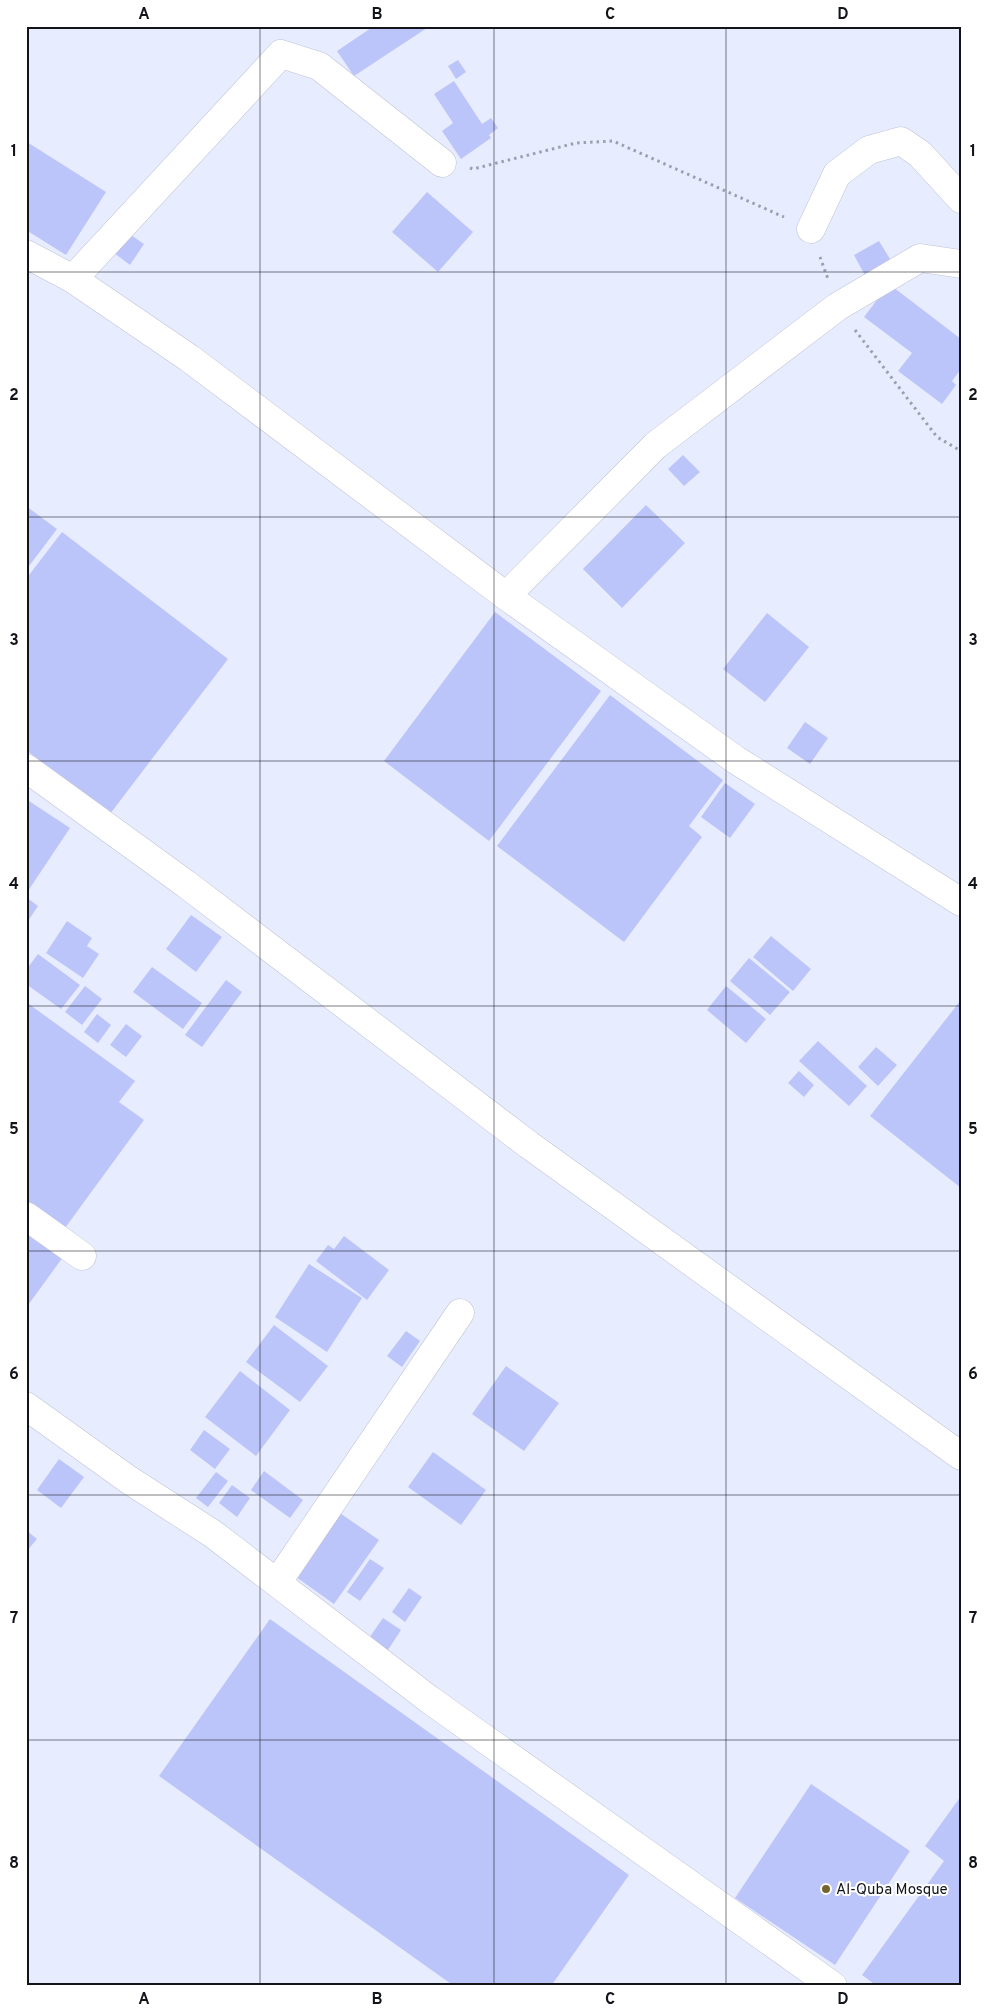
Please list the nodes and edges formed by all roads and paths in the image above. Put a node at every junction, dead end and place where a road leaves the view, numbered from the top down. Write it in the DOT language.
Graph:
graph roads {
  1 [pos="442,163"];
  2 [pos="961,199"];
  3 [pos="811,229"];
  4 [pos="26,254"];
  5 [pos="961,264"];
  6 [pos="73,279"];
  7 [pos="837,307"];
  8 [pos="961,451"];
  9 [pos="506,596"];
  10 [pos="26,768"];
  11 [pos="961,902"];
  12 [pos="26,1216"];
  13 [pos="82,1256"];
  14 [pos="460,1313"];
  15 [pos="26,1406"];
  16 [pos="961,1456"];
  17 [pos="277,1584"];
  18 [pos="833,1986"];
  1 -- 3 [label="path"];
  1 -- 6 [label="street"];
  2 -- 3 [label="street"];
  3 -- 7 [label="path"];
  4 -- 6 [label="street"];
  5 -- 7 [label="street"];
  6 -- 9 [label="street"];
  7 -- 8 [label="path"];
  7 -- 9 [label="street"];
  9 -- 11 [label="street"];
  10 -- 16 [label="street"];
  12 -- 13 [label="street"];
  14 -- 17 [label="street"];
  15 -- 17 [label="street"];
  17 -- 18 [label="street"];
}
